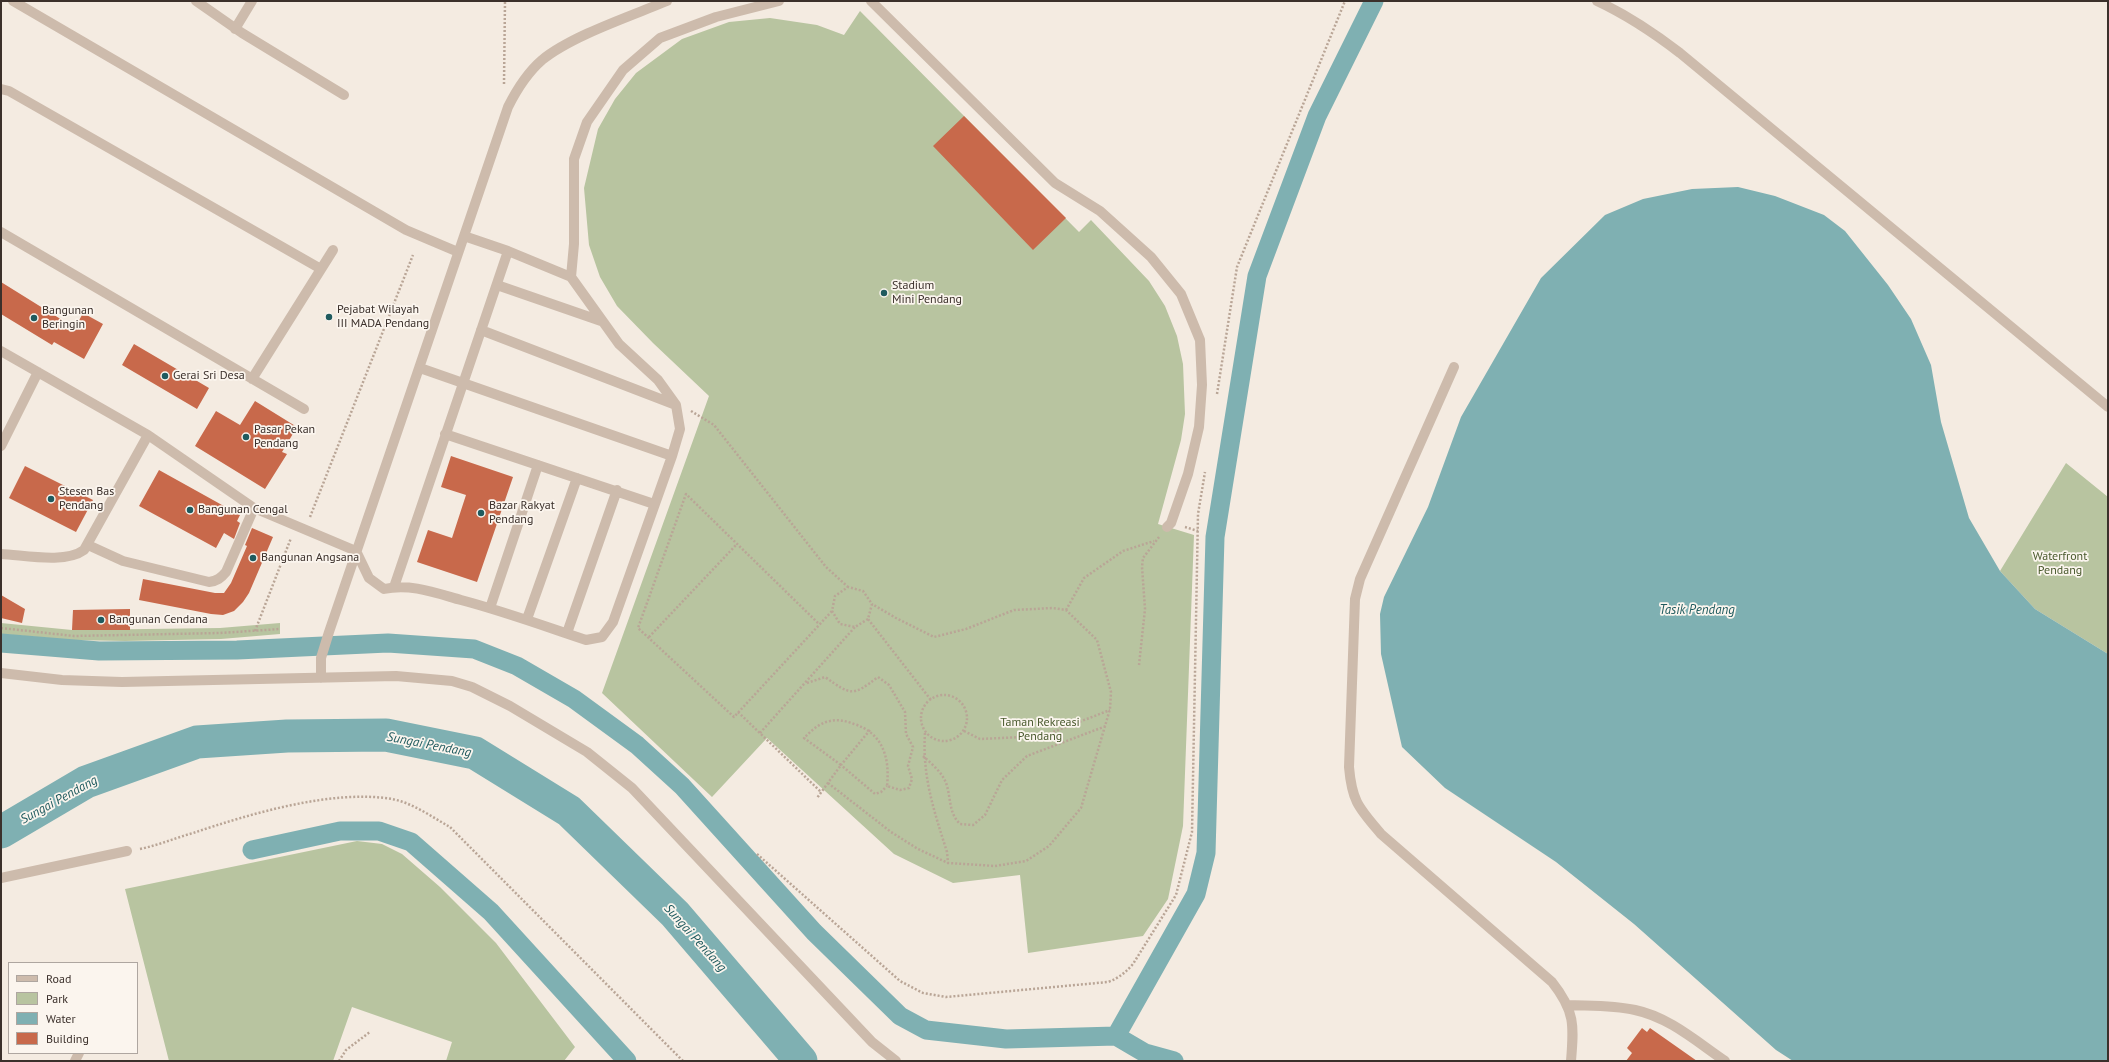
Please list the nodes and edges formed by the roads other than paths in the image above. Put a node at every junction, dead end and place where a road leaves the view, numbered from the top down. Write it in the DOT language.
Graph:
graph roads {
  1 [pos="13,1"];
  2 [pos="196,1"];
  3 [pos="252,1"];
  4 [pos="667,1"];
  5 [pos="779,1"];
  6 [pos="871,1"];
  7 [pos="1597,1"];
  8 [pos="235,29"];
  9 [pos="1,89"];
  10 [pos="344,95"];
  11 [pos="1,232"];
  12 [pos="464,236"];
  13 [pos="333,250"];
  14 [pos="508,251"];
  15 [pos="458,252"];
  16 [pos="321,269"];
  17 [pos="571,277"];
  18 [pos="497,284"];
  19 [pos="601,321"];
  20 [pos="481,330"];
  21 [pos="1,351"];
  22 [pos="1454,367"];
  23 [pos="420,368"];
  24 [pos="38,372"];
  25 [pos="252,379"];
  26 [pos="462,384"];
  27 [pos="676,405"];
  28 [pos="2108,407"];
  29 [pos="304,409"];
  30 [pos="445,434"];
  31 [pos="148,435"];
  32 [pos="1,446"];
  33 [pos="672,456"];
  34 [pos="538,465"];
  35 [pos="577,478"];
  36 [pos="617,490"];
  37 [pos="654,504"];
  38 [pos="254,508"];
  39 [pos="1167,527"];
  40 [pos="88,545"];
  41 [pos="356,551"];
  42 [pos="1,554"];
  43 [pos="394,586"];
  44 [pos="490,608"];
  45 [pos="527,619"];
  46 [pos="567,633"];
  47 [pos="1,673"];
  48 [pos="321,678"];
  49 [pos="127,851"];
  50 [pos="1,878"];
  51 [pos="1568,1005"];
  52 [pos="896,1061"];
  53 [pos="1571,1061"];
  54 [pos="1725,1061"];
  1 -- 15 [label="street"];
  2 -- 8 [label="street"];
  3 -- 8 [label="street"];
  4 -- 12 [label="street"];
  5 -- 17 [label="street"];
  6 -- 39 [label="street"];
  7 -- 28 [label="street"];
  8 -- 10 [label="street"];
  9 -- 16 [label="street"];
  11 -- 25 [label="street"];
  12 -- 14 [label="street"];
  12 -- 15 [label="street"];
  13 -- 16 [label="street"];
  14 -- 17 [label="street"];
  14 -- 18 [label="street"];
  15 -- 23 [label="street"];
  16 -- 25 [label="street"];
  17 -- 19 [label="street"];
  18 -- 19 [label="street"];
  18 -- 20 [label="street"];
  19 -- 27 [label="street"];
  20 -- 26 [label="street"];
  20 -- 27 [label="street"];
  21 -- 24 [label="street"];
  22 -- 51 [label="street"];
  23 -- 26 [label="street"];
  23 -- 41 [label="street"];
  24 -- 31 [label="street"];
  24 -- 32 [label="street"];
  25 -- 29 [label="street"];
  26 -- 30 [label="street"];
  26 -- 33 [label="street"];
  27 -- 33 [label="street"];
  30 -- 34 [label="street"];
  30 -- 43 [label="street"];
  31 -- 38 [label="street"];
  31 -- 40 [label="street"];
  33 -- 37 [label="street"];
  34 -- 35 [label="street"];
  34 -- 44 [label="street"];
  35 -- 36 [label="street"];
  35 -- 45 [label="street"];
  36 -- 37 [label="street"];
  36 -- 46 [label="street"];
  37 -- 46 [label="street"];
  38 -- 40 [label="street"];
  38 -- 41 [label="street"];
  40 -- 42 [label="street"];
  41 -- 43 [label="street"];
  41 -- 48 [label="street"];
  43 -- 44 [label="street"];
  44 -- 45 [label="street"];
  45 -- 46 [label="street"];
  47 -- 48 [label="street"];
  48 -- 52 [label="street"];
  49 -- 50 [label="street"];
  51 -- 53 [label="street"];
  51 -- 54 [label="street"];
}
